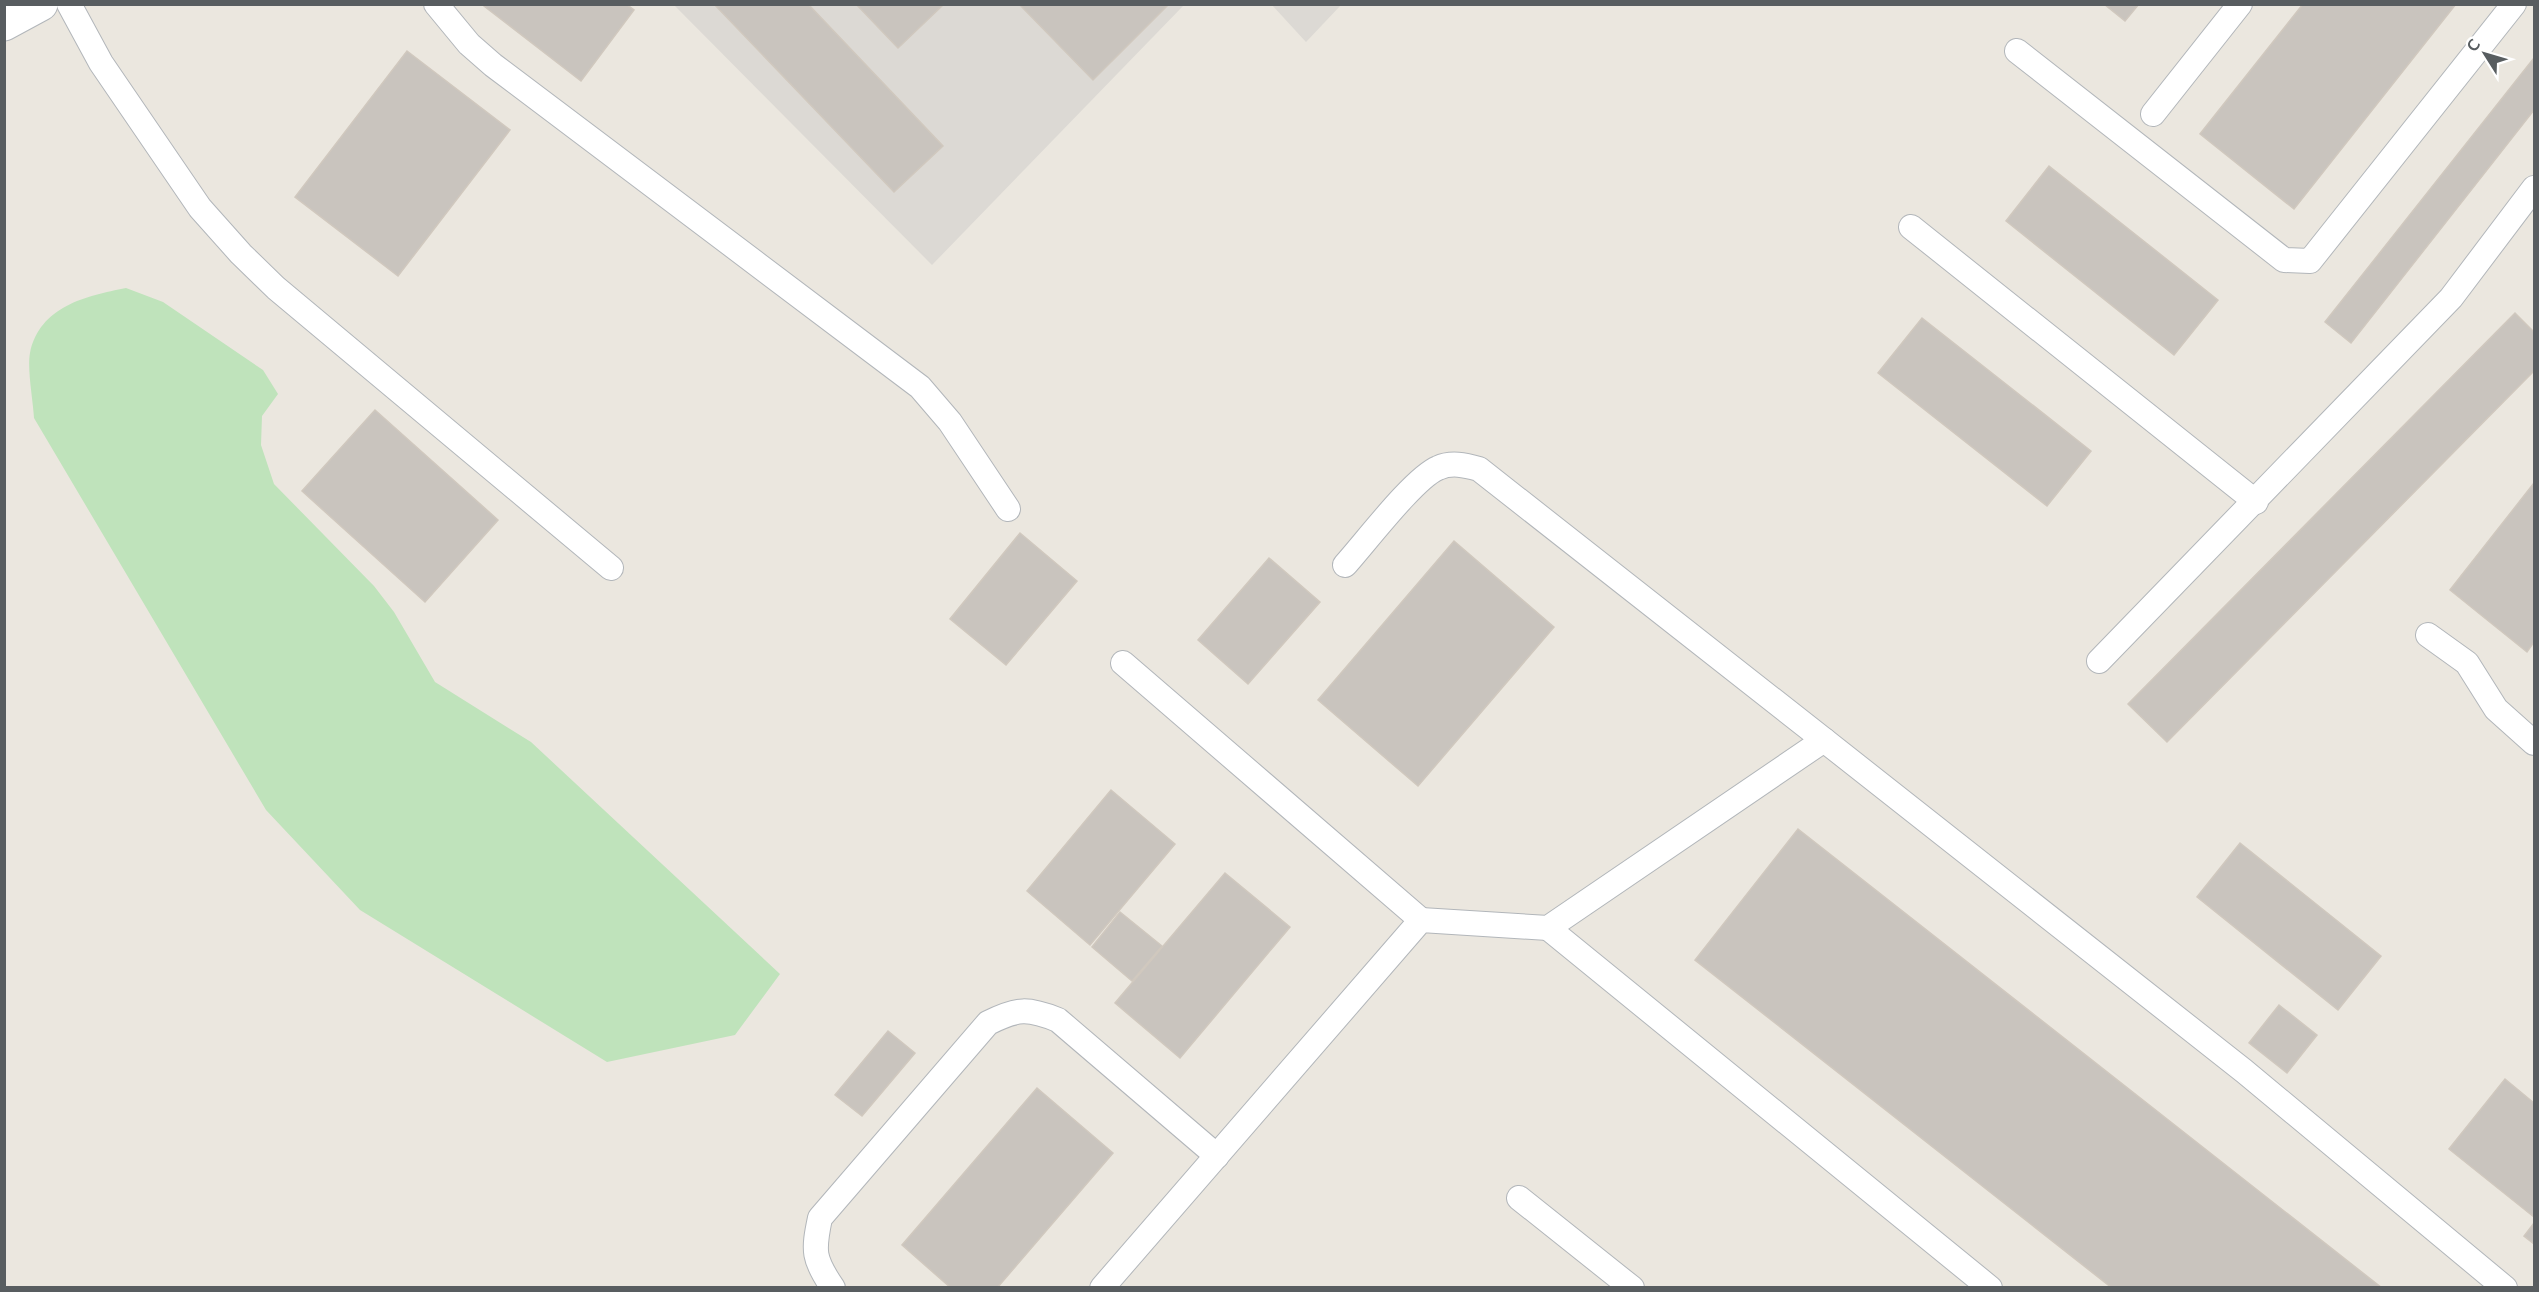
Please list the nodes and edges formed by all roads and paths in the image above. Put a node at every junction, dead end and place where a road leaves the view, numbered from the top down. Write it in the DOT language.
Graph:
graph roads {
  1 [pos="41,4"];
  2 [pos="69,4"];
  3 [pos="436,4"];
  4 [pos="2240,4"];
  5 [pos="2514,4"];
  6 [pos="4,24"];
  7 [pos="2017,51"];
  8 [pos="2153,114"];
  9 [pos="2535,188"];
  10 [pos="1911,227"];
  11 [pos="2256,502"];
  12 [pos="1008,509"];
  13 [pos="1345,565"];
  14 [pos="611,568"];
  15 [pos="2428,634"];
  16 [pos="2099,661"];
  17 [pos="1123,663"];
  18 [pos="1824,740"];
  19 [pos="2535,743"];
  20 [pos="1421,920"];
  21 [pos="1548,928"];
  22 [pos="1217,1156"];
  23 [pos="1519,1198"];
  24 [pos="2497,1285"];
  25 [pos="833,1287"];
  26 [pos="1102,1287"];
  27 [pos="1632,1287"];
  28 [pos="1990,1287"];
  1 -- 6 [label="street"];
  2 -- 14 [label="lane"];
  3 -- 12 [label="lane"];
  4 -- 8 [label="lane"];
  5 -- 7 [label="lane"];
  9 -- 11 [label="lane"];
  10 -- 11 [label="lane"];
  11 -- 16 [label="lane"];
  13 -- 18 [label="lane"];
  15 -- 19 [label="lane"];
  17 -- 20 [label="lane"];
  18 -- 21 [label="lane"];
  18 -- 24 [label="lane"];
  20 -- 21 [label="lane"];
  20 -- 22 [label="lane"];
  21 -- 28 [label="lane"];
  22 -- 25 [label="lane"];
  22 -- 26 [label="lane"];
  23 -- 27 [label="lane"];
}
